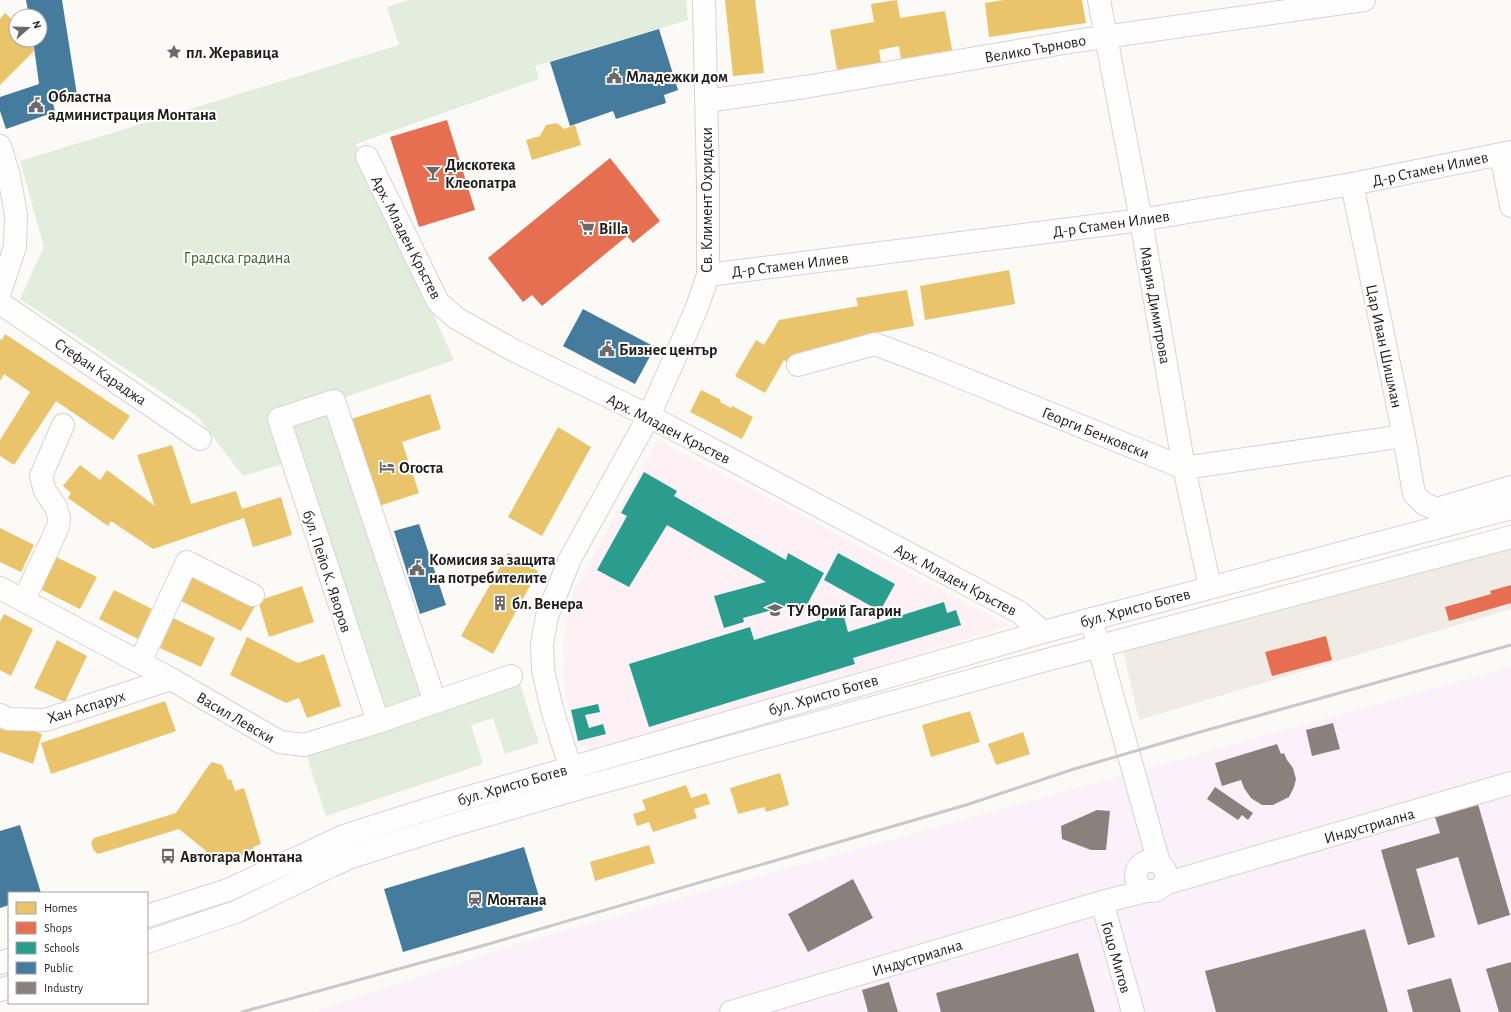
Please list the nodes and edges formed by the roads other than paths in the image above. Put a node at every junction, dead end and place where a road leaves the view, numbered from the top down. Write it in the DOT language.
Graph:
graph roads {
  1 [pos="704,0"];
  2 [pos="1099,0"];
  3 [pos="1364,0"];
  4 [pos="1105,36"];
  5 [pos="706,101"];
  6 [pos="1506,153"];
  7 [pos="1,154"];
  8 [pos="367,157"];
  9 [pos="1352,184"];
  10 [pos="1511,206"];
  11 [pos="1141,220"];
  12 [pos="708,275"];
  13 [pos="0,292"];
  14 [pos="0,303"];
  15 [pos="798,365"];
  16 [pos="649,416"];
  17 [pos="64,424"];
  18 [pos="1404,436"];
  19 [pos="200,439"];
  20 [pos="1184,468"];
  21 [pos="1511,487"];
  22 [pos="1511,508"];
  23 [pos="1511,537"];
  24 [pos="1210,587"];
  25 [pos="0,588"];
  26 [pos="253,595"];
  27 [pos="24,600"];
  28 [pos="1091,619"];
  29 [pos="1043,632"];
  30 [pos="1098,646"];
  31 [pos="140,662"];
  32 [pos="511,676"];
  33 [pos="171,678"];
  34 [pos="435,702"];
  35 [pos="0,715"];
  36 [pos="378,722"];
  37 [pos="570,767"];
  38 [pos="1511,783"];
  39 [pos="577,789"];
  40 [pos="1152,873"];
  41 [pos="1102,902"];
  42 [pos="148,916"];
  43 [pos="148,942"];
  44 [pos="731,1012"];
  45 [pos="1133,1012"];
  1 -- 5 [label="street, Св. Климент Охридски"];
  2 -- 4 [label="street, Мария Димитрова"];
  3 -- 4 [label="street, Велико Търново"];
  4 -- 5 [label="street, Велико Търново"];
  4 -- 11 [label="street, Мария Димитрова"];
  5 -- 12 [label="street, Св. Климент Охридски"];
  6 -- 9 [label="street, Д-р Стамен Илиев"];
  6 -- 10 [label="street"];
  7 -- 13 [label="street"];
  8 -- 16 [label="street, Арх. Младен Кръстев"];
  9 -- 11 [label="street, Д-р Стамен Илиев"];
  9 -- 18 [label="street, Цар Иван Шишман"];
  11 -- 12 [label="street, Д-р Стамен Илиев"];
  11 -- 20 [label="street, Мария Димитрова"];
  12 -- 16 [label="street, Св. Климент Охридски"];
  14 -- 19 [label="street, Стефан Караджа"];
  15 -- 20 [label="street, Георги Бенковски"];
  16 -- 29 [label="street, Арх. Младен Кръстев"];
  16 -- 37 [label="street, Св. Климент Охридски"];
  17 -- 27 [label="street"];
  18 -- 20 [label="street"];
  18 -- 21 [label="street, Цар Иван Шишман"];
  20 -- 24 [label="street, Мария Димитрова"];
  22 -- 24 [label="street, бул. Христо Ботев"];
  23 -- 30 [label="street, бул. Христо Ботев"];
  24 -- 28 [label="street, бул. Христо Ботев"];
  25 -- 27 [label="street, Васил Левски"];
  26 -- 31 [label="street"];
  27 -- 31 [label="street, Васил Левски"];
  28 -- 29 [label="street, бул. Христо Ботев"];
  28 -- 30 [label="street"];
  29 -- 37 [label="street, бул. Христо Ботев"];
  30 -- 39 [label="street, бул. Христо Ботев"];
  30 -- 40 [label="street"];
  31 -- 33 [label="street, Васил Левски"];
  32 -- 34 [label="street, Васил Левски"];
  33 -- 35 [label="street, Хан Аспарух"];
  33 -- 36 [label="street, Васил Левски"];
  34 -- 36 [label="street, Васил Левски"];
  34 -- 36 [label="street, бул. Пейо К. Яворов"];
  37 -- 39 [label="street, Св. Климент Охридски"];
  37 -- 42 [label="street, бул. Христо Ботев"];
  38 -- 40 [label="street, Индустриална"];
  39 -- 43 [label="street, бул. Христо Ботев"];
  40 -- 41 [label="street, Индустриална"];
  41 -- 44 [label="street, Индустриална"];
  41 -- 45 [label="street, Гоцо Митов"];
}
